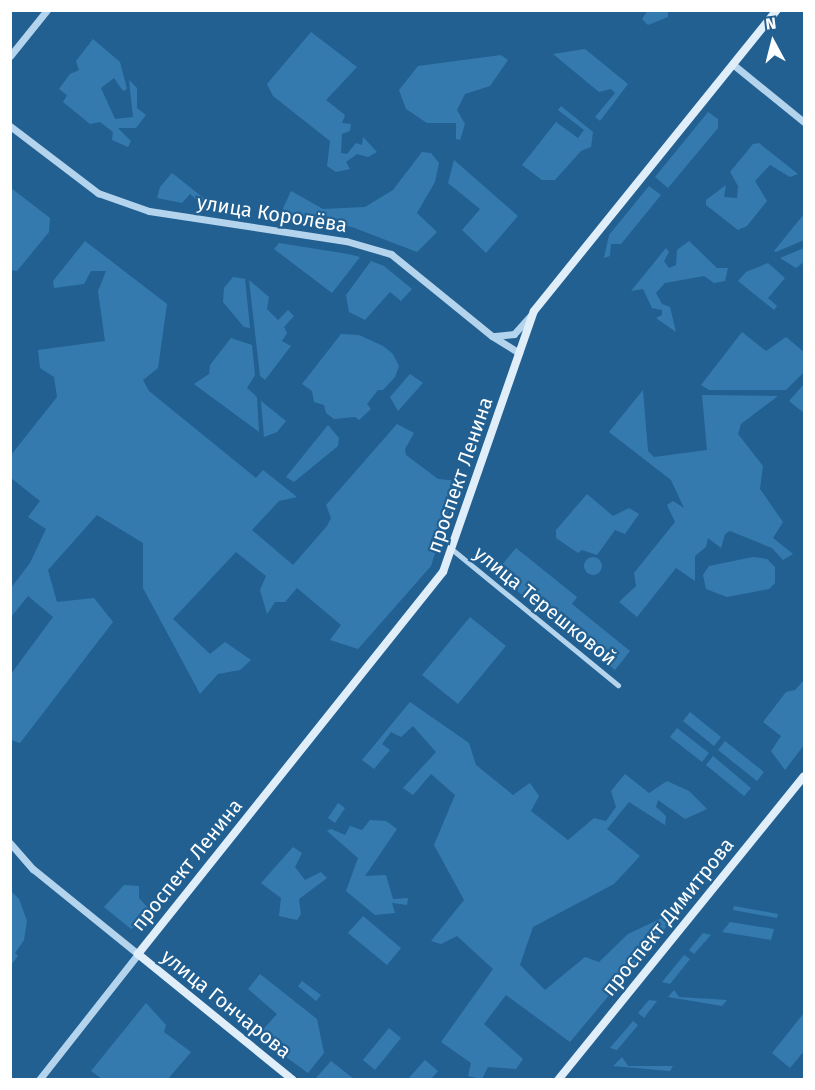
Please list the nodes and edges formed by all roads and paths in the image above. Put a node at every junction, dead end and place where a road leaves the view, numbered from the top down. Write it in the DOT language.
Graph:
graph roads {
  1 [pos="47,10"];
  2 [pos="774,12"];
  3 [pos="10,56"];
  4 [pos="735,66"];
  5 [pos="804,122"];
  6 [pos="10,126"];
  7 [pos="534,312"];
  8 [pos="492,336"];
  9 [pos="519,353"];
  10 [pos="454,551"];
  11 [pos="618,685"];
  12 [pos="804,776"];
  13 [pos="10,843"];
  14 [pos="138,954"];
  15 [pos="39,1080"];
  16 [pos="293,1080"];
  17 [pos="558,1080"];
  1 -- 3 [label="street"];
  2 -- 4 [label="main road, проспект Ленина"];
  4 -- 5 [label="street"];
  4 -- 7 [label="main road, проспект Ленина"];
  6 -- 8 [label="street, улица Королёва"];
  7 -- 8 [label="street"];
  7 -- 9 [label="main road, проспект Ленина"];
  8 -- 9 [label="street, улица Королёва"];
  9 -- 10 [label="main road, проспект Ленина"];
  10 -- 11 [label="street, улица Терешковой"];
  10 -- 14 [label="main road, проспект Ленина"];
  12 -- 17 [label="main road, проспект Димитрова"];
  13 -- 14 [label="street"];
  14 -- 15 [label="street, проспект Ленина"];
  14 -- 16 [label="main road, улица Гончарова"];
}
